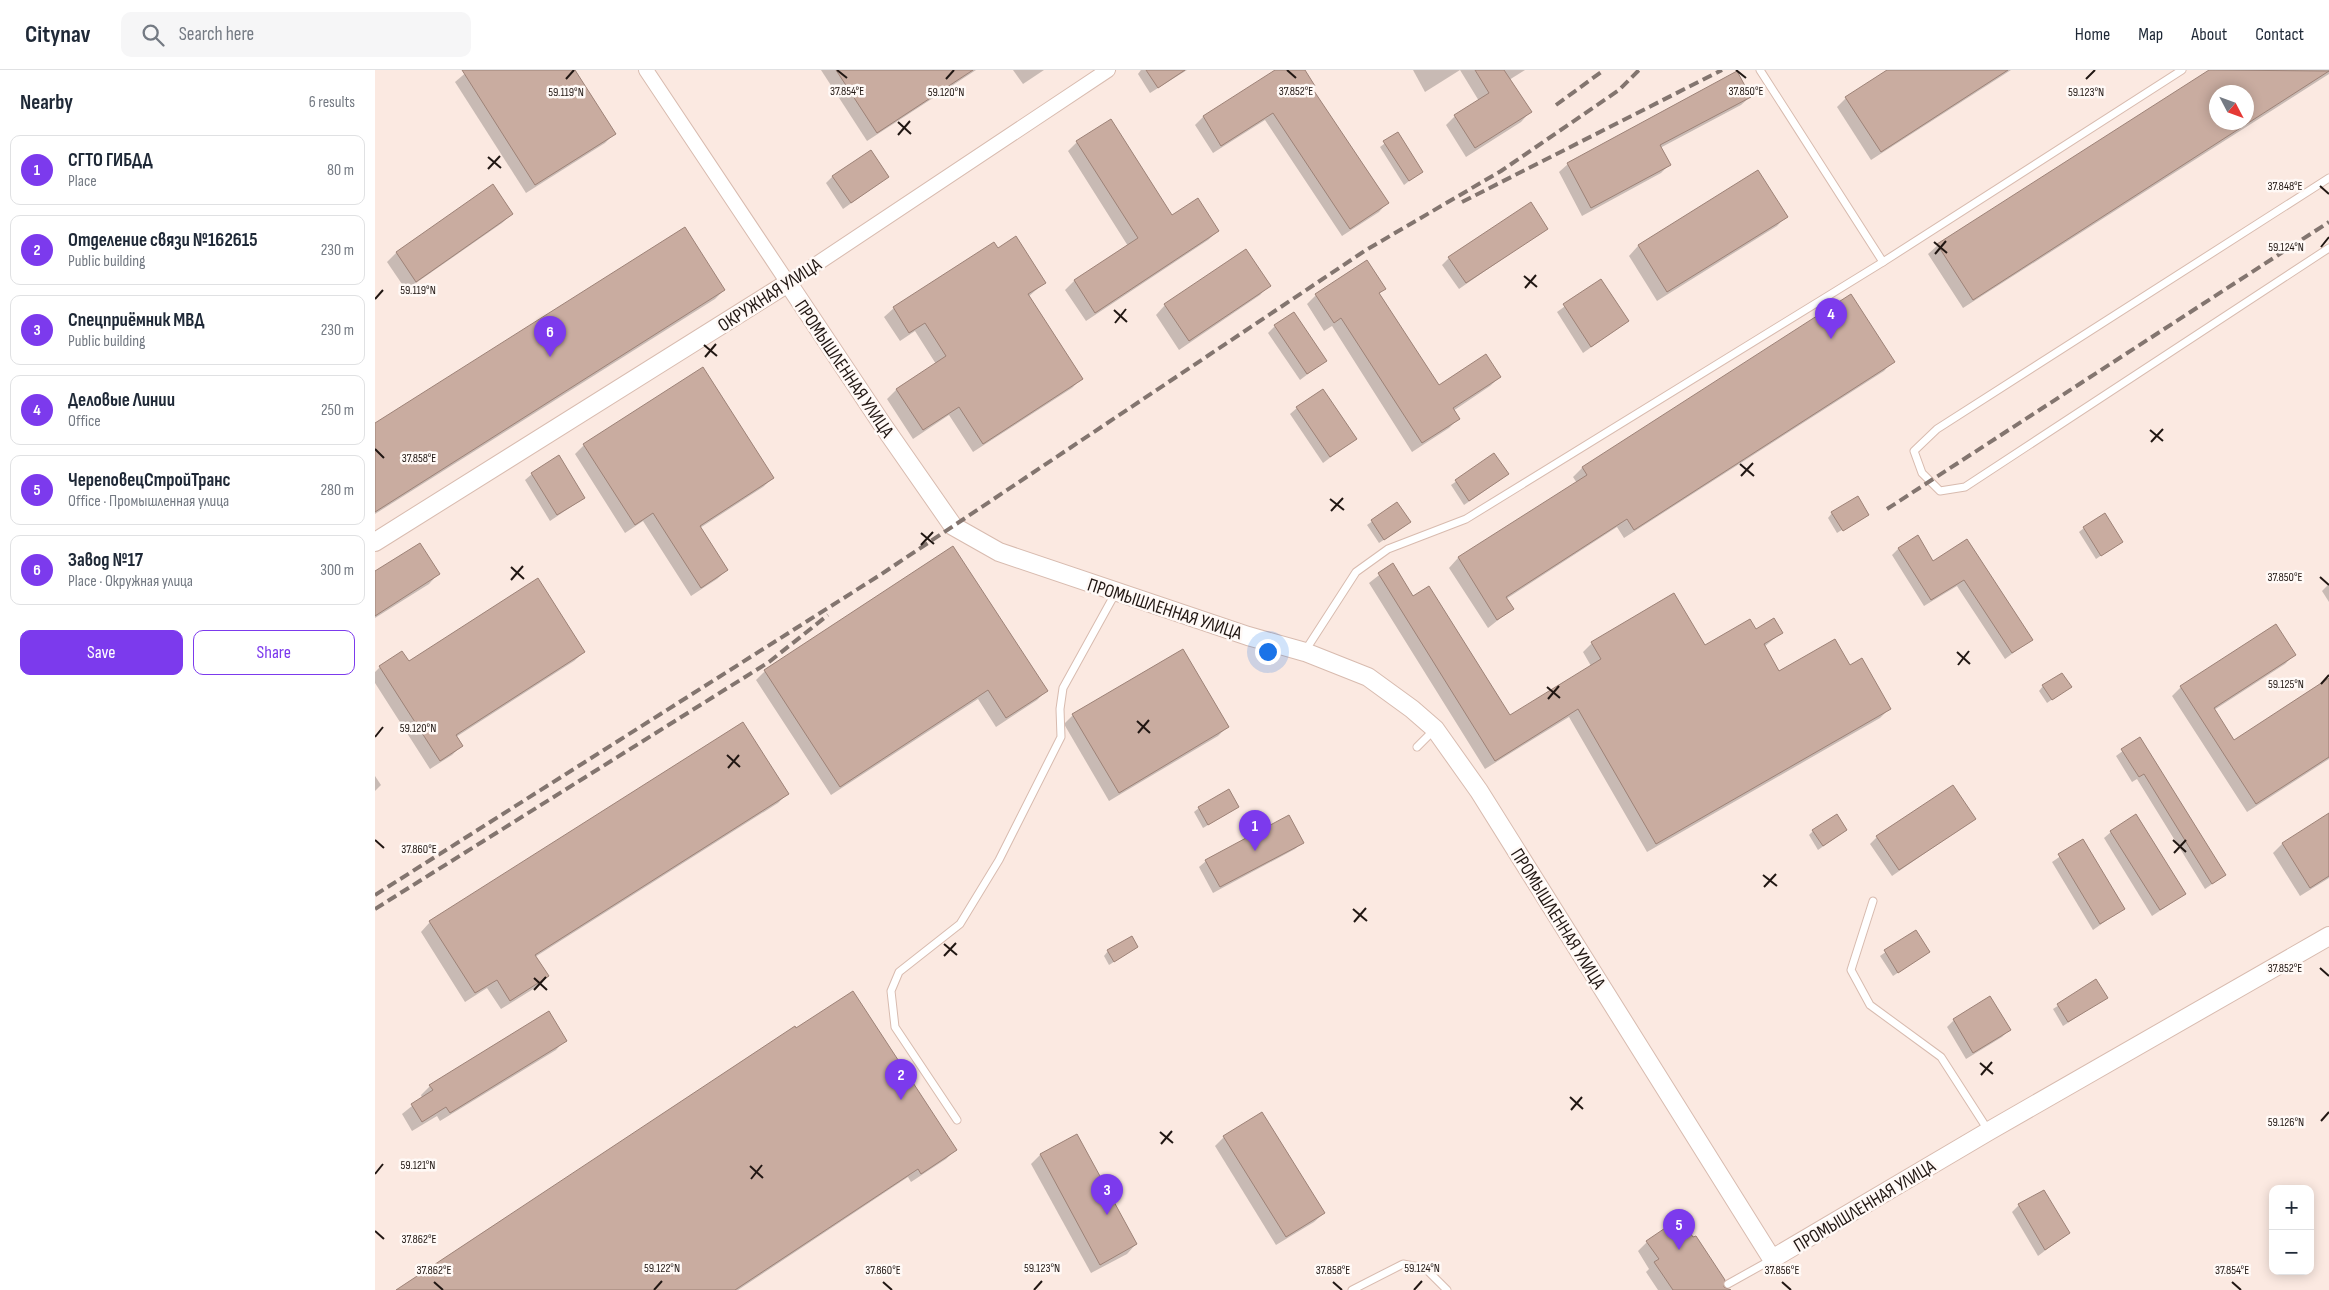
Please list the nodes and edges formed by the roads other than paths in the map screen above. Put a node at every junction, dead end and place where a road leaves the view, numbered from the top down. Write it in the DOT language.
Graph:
graph roads {
  1 [pos="646,70"];
  2 [pos="1108,70"];
  3 [pos="1760,70"];
  4 [pos="2182,70"];
  5 [pos="2329,178"];
  6 [pos="2329,248"];
  7 [pos="1883,262"];
  8 [pos="788,283"];
  9 [pos="375,542"];
  10 [pos="1116,592"];
  11 [pos="1305,652"];
  12 [pos="1435,729"];
  13 [pos="1417,747"];
  14 [pos="1873,901"];
  15 [pos="2329,936"];
  16 [pos="957,1120"];
  17 [pos="1989,1131"];
  18 [pos="1772,1259"];
  19 [pos="1728,1284"];
  20 [pos="1352,1290"];
  21 [pos="1447,1290"];
  1 -- 8 [label="street"];
  2 -- 8 [label="street, ОКРУЖНАЯ УЛИЦА"];
  3 -- 7 [label="lane"];
  4 -- 7 [label="lane"];
  5 -- 6 [label="lane"];
  7 -- 11 [label="lane"];
  8 -- 9 [label="street, ОКРУЖНАЯ УЛИЦА"];
  8 -- 10 [label="street, ПРОМЫШЛЕННАЯ УЛИЦА"];
  10 -- 11 [label="street, ПРОМЫШЛЕННАЯ УЛИЦА"];
  10 -- 16 [label="lane"];
  11 -- 12 [label="street, ПРОМЫШЛЕННАЯ УЛИЦА"];
  12 -- 13 [label="lane"];
  12 -- 18 [label="street, ПРОМЫШЛЕННАЯ УЛИЦА"];
  14 -- 17 [label="lane"];
  15 -- 17 [label="street, ПРОМЫШЛЕННАЯ УЛИЦА"];
  17 -- 18 [label="street, ПРОМЫШЛЕННАЯ УЛИЦА"];
  18 -- 19 [label="lane"];
  20 -- 21 [label="lane"];
}
